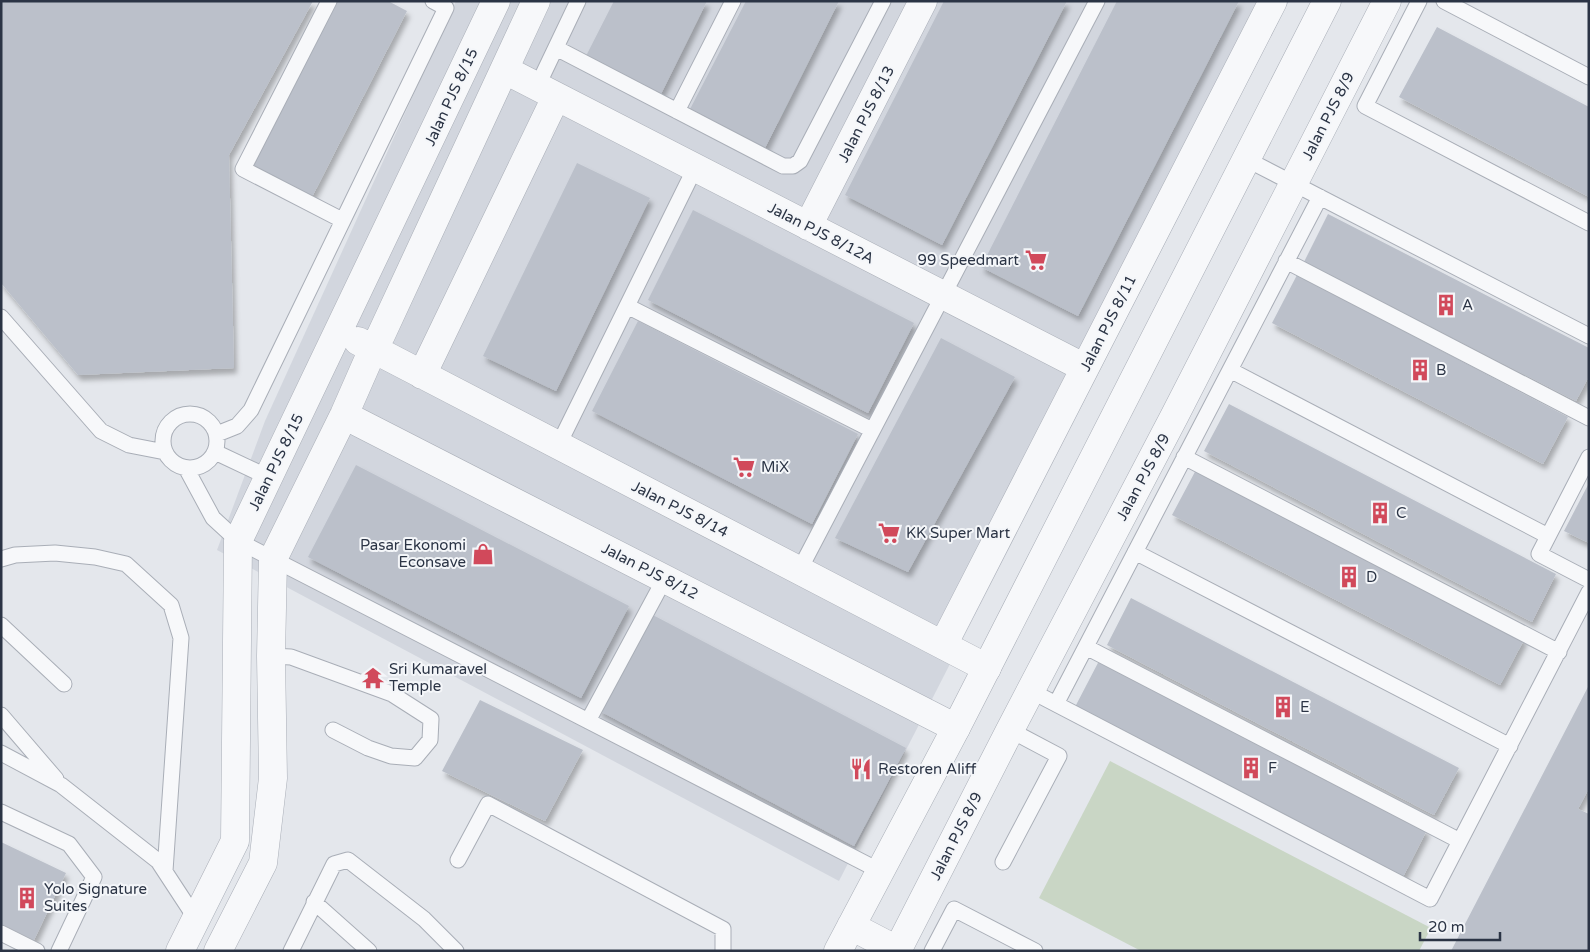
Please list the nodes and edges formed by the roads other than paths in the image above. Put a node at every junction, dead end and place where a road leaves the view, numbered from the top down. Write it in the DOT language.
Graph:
graph roads {
  1 [pos="329,1"];
  2 [pos="433,1"];
  3 [pos="496,1"];
  4 [pos="536,1"];
  5 [pos="578,1"];
  6 [pos="733,1"];
  7 [pos="883,1"];
  8 [pos="924,1"];
  9 [pos="1097,1"];
  10 [pos="1273,1"];
  11 [pos="1328,1"];
  12 [pos="1387,1"];
  13 [pos="1419,1"];
  14 [pos="1444,1"];
  15 [pos="556,48"];
  16 [pos="504,70"];
  17 [pos="1589,77"];
  18 [pos="547,92"];
  19 [pos="677,111"];
  20 [pos="1246,159"];
  21 [pos="695,168"];
  22 [pos="1293,183"];
  23 [pos="1320,197"];
  24 [pos="342,220"];
  25 [pos="1589,223"];
  26 [pos="808,226"];
  27 [pos="1286,261"];
  28 [pos="943,295"];
  29 [pos="626,306"];
  30 [pos="1,317"];
  31 [pos="340,330"];
  32 [pos="1589,336"];
  33 [pos="373,349"];
  34 [pos="1085,368"];
  35 [pos="1230,370"];
  36 [pos="422,375"];
  37 [pos="344,416"];
  38 [pos="1589,418"];
  39 [pos="872,430"];
  40 [pos="217,434"];
  41 [pos="558,446"];
  42 [pos="165,452"];
  43 [pos="215,452"];
  44 [pos="1184,457"];
  45 [pos="1589,457"];
  46 [pos="186,468"];
  47 [pos="268,478"];
  48 [pos="1548,536"];
  49 [pos="238,541"];
  50 [pos="1135,552"];
  51 [pos="1,559"];
  52 [pos="273,559"];
  53 [pos="799,570"];
  54 [pos="665,578"];
  55 [pos="1589,580"];
  56 [pos="1589,592"];
  57 [pos="1,625"];
  58 [pos="943,645"];
  59 [pos="1086,647"];
  60 [pos="1559,652"];
  61 [pos="271,656"];
  62 [pos="986,668"];
  63 [pos="64,684"];
  64 [pos="1031,691"];
  65 [pos="1056,704"];
  66 [pos="1,716"];
  67 [pos="588,721"];
  68 [pos="956,728"];
  69 [pos="333,730"];
  70 [pos="1010,730"];
  71 [pos="1510,746"];
  72 [pos="1,753"];
  73 [pos="61,785"];
  74 [pos="1,812"];
  75 [pos="1460,841"];
  76 [pos="458,860"];
  77 [pos="1003,862"];
  78 [pos="165,871"];
  79 [pos="880,871"];
  80 [pos="314,902"];
  81 [pos="196,919"];
  82 [pos="851,926"];
  83 [pos="1,933"];
  84 [pos="37,951"];
  85 [pos="58,951"];
  86 [pos="180,951"];
  87 [pos="218,951"];
  88 [pos="292,951"];
  89 [pos="369,951"];
  90 [pos="456,951"];
  91 [pos="723,951"];
  92 [pos="838,951"];
  93 [pos="898,951"];
  94 [pos="932,951"];
  95 [pos="1035,951"];
  1 -- 24 [label="lane"];
  2 -- 24 [label="lane"];
  3 -- 31 [label="street, Jalan PJS 8/15"];
  4 -- 16 [label="street"];
  5 -- 15 [label="lane"];
  6 -- 19 [label="lane"];
  7 -- 19 [label="lane"];
  8 -- 26 [label="street, Jalan PJS 8/13"];
  9 -- 28 [label="lane"];
  10 -- 34 [label="street, Jalan PJS 8/11"];
  11 -- 20 [label="street"];
  12 -- 22 [label="street, Jalan PJS 8/9"];
  13 -- 25 [label="lane"];
  14 -- 17 [label="lane"];
  15 -- 18 [label="lane"];
  15 -- 19 [label="lane"];
  16 -- 18 [label="street, Jalan PJS 8/12A"];
  16 -- 33 [label="street"];
  18 -- 21 [label="street, Jalan PJS 8/12A"];
  18 -- 36 [label="street"];
  20 -- 22 [label="lane"];
  20 -- 62 [label="street"];
  21 -- 26 [label="street, Jalan PJS 8/12A"];
  21 -- 29 [label="lane"];
  22 -- 23 [label="lane"];
  22 -- 64 [label="street, Jalan PJS 8/9"];
  23 -- 27 [label="lane"];
  23 -- 32 [label="lane"];
  24 -- 40 [label="lane"];
  26 -- 28 [label="street, Jalan PJS 8/12A"];
  27 -- 35 [label="lane"];
  27 -- 38 [label="lane"];
  28 -- 34 [label="street, Jalan PJS 8/12A"];
  28 -- 39 [label="lane"];
  29 -- 39 [label="lane"];
  29 -- 41 [label="lane"];
  30 -- 42 [label="lane"];
  31 -- 33 [label="street"];
  31 -- 47 [label="street, Jalan PJS 8/15"];
  33 -- 36 [label="street, Jalan PJS 8/14"];
  33 -- 37 [label="street"];
  34 -- 58 [label="street, Jalan PJS 8/11"];
  35 -- 44 [label="lane"];
  35 -- 48 [label="lane"];
  36 -- 41 [label="street, Jalan PJS 8/14"];
  37 -- 52 [label="street"];
  37 -- 54 [label="street, Jalan PJS 8/12"];
  39 -- 53 [label="lane"];
  40 -- 42 [label="lane"];
  40 -- 43 [label="lane"];
  41 -- 53 [label="street, Jalan PJS 8/14"];
  42 -- 46 [label="lane"];
  43 -- 46 [label="lane"];
  43 -- 47 [label="lane"];
  44 -- 50 [label="lane"];
  44 -- 60 [label="lane"];
  45 -- 48 [label="lane"];
  46 -- 49 [label="lane"];
  47 -- 49 [label="street, Jalan PJS 8/15"];
  48 -- 55 [label="lane"];
  49 -- 52 [label="lane"];
  49 -- 81 [label="street, Jalan PJS 8/15"];
  50 -- 59 [label="lane"];
  50 -- 71 [label="lane"];
  51 -- 78 [label="lane"];
  52 -- 61 [label="street"];
  52 -- 67 [label="lane"];
  53 -- 58 [label="street, Jalan PJS 8/14"];
  54 -- 67 [label="lane"];
  54 -- 68 [label="street, Jalan PJS 8/12"];
  56 -- 60 [label="lane"];
  57 -- 63 [label="lane"];
  58 -- 62 [label="street, Jalan PJS 8/14"];
  59 -- 65 [label="lane"];
  59 -- 75 [label="lane"];
  60 -- 71 [label="lane"];
  61 -- 69 [label="lane"];
  61 -- 87 [label="street"];
  62 -- 68 [label="street"];
  64 -- 65 [label="lane"];
  64 -- 70 [label="street, Jalan PJS 8/9"];
  65 -- 75 [label="lane"];
  66 -- 73 [label="lane"];
  67 -- 79 [label="lane"];
  68 -- 79 [label="street"];
  70 -- 77 [label="lane"];
  70 -- 93 [label="street, Jalan PJS 8/9"];
  71 -- 75 [label="lane"];
  72 -- 73 [label="lane"];
  73 -- 78 [label="lane"];
  74 -- 85 [label="lane"];
  76 -- 91 [label="lane"];
  78 -- 81 [label="lane"];
  79 -- 82 [label="street"];
  80 -- 88 [label="lane"];
  80 -- 89 [label="lane"];
  80 -- 90 [label="lane"];
  81 -- 86 [label="street, Jalan PJS 8/15"];
  82 -- 92 [label="street"];
  82 -- 93 [label="street"];
  83 -- 84 [label="lane"];
  94 -- 95 [label="lane"];
}
